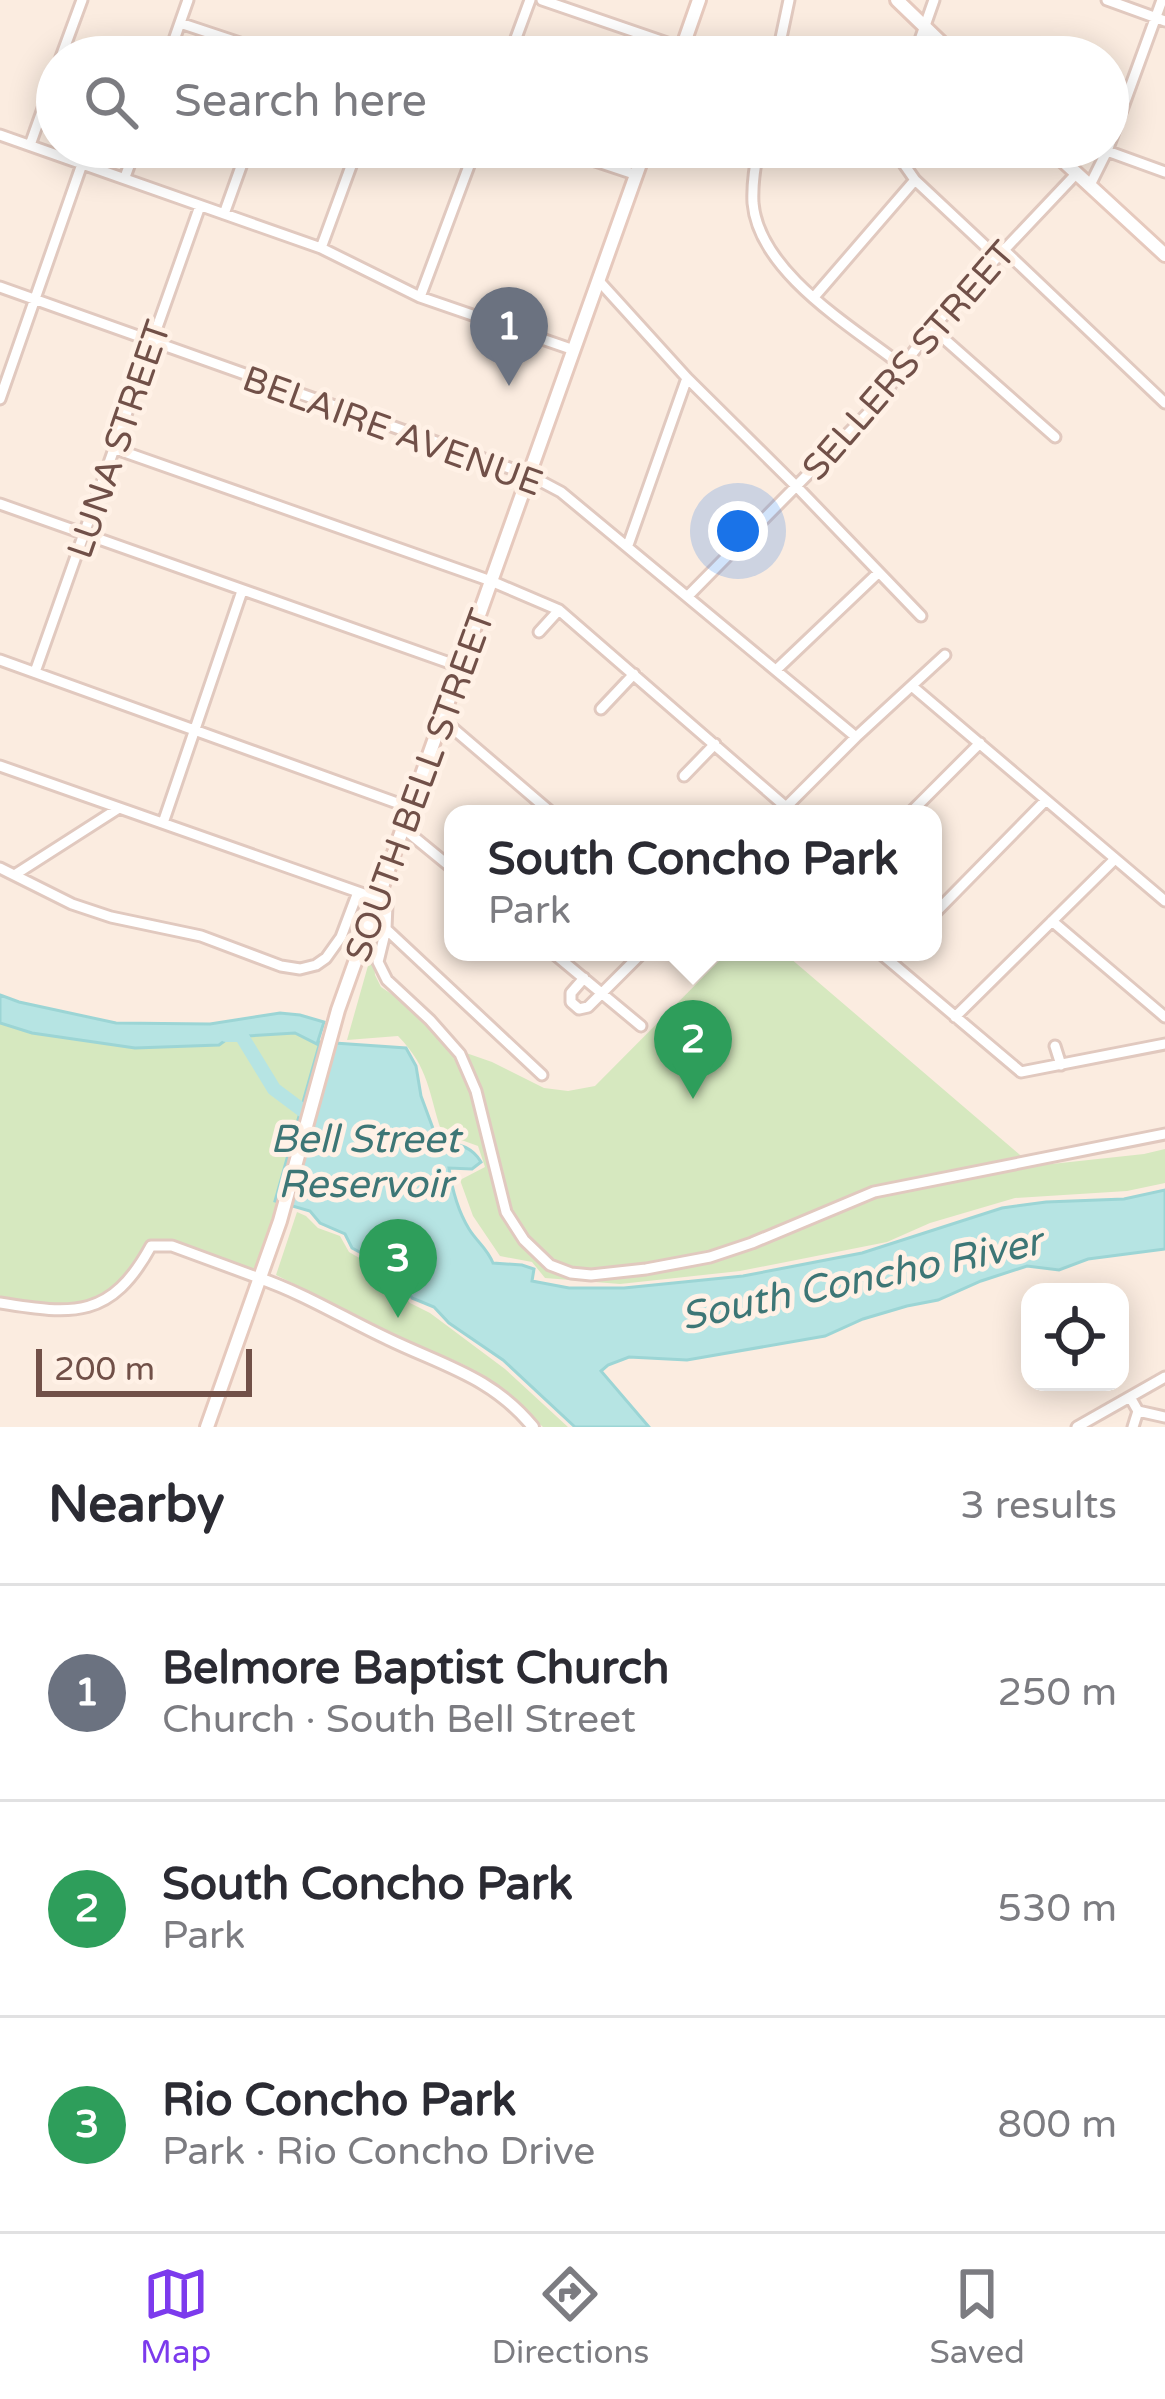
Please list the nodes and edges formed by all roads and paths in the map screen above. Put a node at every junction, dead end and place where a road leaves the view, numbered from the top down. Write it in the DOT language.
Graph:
graph roads {
  1 [pos="82,0"];
  2 [pos="188,0"];
  3 [pos="530,0"];
  4 [pos="542,0"];
  5 [pos="699,0"];
  6 [pos="789,0"];
  7 [pos="897,0"];
  8 [pos="934,0"];
  9 [pos="1107,0"];
  10 [pos="1162,0"];
  11 [pos="1160,19"];
  12 [pos="180,23"];
  13 [pos="926,27"];
  14 [pos="69,36"];
  15 [pos="175,36"];
  16 [pos="219,36"];
  17 [pos="517,36"];
  18 [pos="638,36"];
  19 [pos="686,36"];
  20 [pos="781,36"];
  21 [pos="922,36"];
  22 [pos="935,36"];
  23 [pos="1129,96"];
  24 [pos="36,128"];
  25 [pos="0,134"];
  26 [pos="30,145"];
  27 [pos="36,147"];
  28 [pos="1129,159"];
  29 [pos="81,168"];
  30 [pos="95,168"];
  31 [pos="128,168"];
  32 [pos="240,168"];
  33 [pos="350,168"];
  34 [pos="468,168"];
  35 [pos="616,168"];
  36 [pos="639,168"];
  37 [pos="754,168"];
  38 [pos="907,168"];
  39 [pos="1070,168"];
  40 [pos="1098,168"];
  41 [pos="1165,172"];
  42 [pos="1076,174"];
  43 [pos="637,175"];
  44 [pos="125,177"];
  45 [pos="916,180"];
  46 [pos="1090,185"];
  47 [pos="200,206"];
  48 [pos="224,214"];
  49 [pos="321,248"];
  50 [pos="1000,253"];
  51 [pos="1165,255"];
  52 [pos="599,280"];
  53 [pos="0,287"];
  54 [pos="420,297"];
  55 [pos="814,297"];
  56 [pos="35,299"];
  57 [pos="932,328"];
  58 [pos="152,342"];
  59 [pos="574,350"];
  60 [pos="902,365"];
  61 [pos="687,378"];
  62 [pos="0,399"];
  63 [pos="1165,403"];
  64 [pos="1055,437"];
  65 [pos="113,448"];
  66 [pos="529,476"];
  67 [pos="797,487"];
  68 [pos="0,503"];
  69 [pos="85,533"];
  70 [pos="628,545"];
  71 [pos="878,573"];
  72 [pos="491,581"];
  73 [pos="242,590"];
  74 [pos="688,596"];
  75 [pos="559,610"];
  76 [pos="921,616"];
  77 [pos="539,632"];
  78 [pos="945,655"];
  79 [pos="0,660"];
  80 [pos="460,667"];
  81 [pos="776,670"];
  82 [pos="34,672"];
  83 [pos="634,674"];
  84 [pos="913,687"];
  85 [pos="601,709"];
  86 [pos="442,719"];
  87 [pos="194,730"];
  88 [pos="856,736"];
  89 [pos="980,743"];
  90 [pos="715,744"];
  91 [pos="0,766"];
  92 [pos="684,776"];
  93 [pos="1045,801"];
  94 [pos="542,805"];
  95 [pos="777,805"];
  96 [pos="787,805"];
  97 [pos="918,805"];
  98 [pos="119,808"];
  99 [pos="411,808"];
  100 [pos="163,823"];
  101 [pos="404,828"];
  102 [pos="1115,859"];
  103 [pos="444,861"];
  104 [pos="0,868"];
  105 [pos="16,874"];
  106 [pos="358,892"];
  107 [pos="378,898"];
  108 [pos="1165,901"];
  109 [pos="942,906"];
  110 [pos="1052,921"];
  111 [pos="386,929"];
  112 [pos="564,961"];
  113 [pos="634,961"];
  114 [pos="894,961"];
  115 [pos="584,978"];
  116 [pos="603,994"];
  117 [pos="955,1017"];
  118 [pos="1165,1017"];
  119 [pos="641,1026"];
  120 [pos="1165,1044"];
  121 [pos="1055,1046"];
  122 [pos="1061,1065"];
  123 [pos="542,1075"];
  124 [pos="1165,1134"];
  125 [pos="260,1278"];
  126 [pos="0,1303"];
  127 [pos="1165,1377"];
  128 [pos="1130,1396"];
  129 [pos="1138,1412"];
  130 [pos="1165,1417"];
  131 [pos="207,1427"];
  132 [pos="533,1427"];
  133 [pos="1077,1427"];
  134 [pos="1133,1427"];
  1 -- 14 [label="street"];
  2 -- 12 [label="street"];
  3 -- 17 [label="street"];
  4 -- 18 [label="street"];
  5 -- 19 [label="main road"];
  6 -- 20 [label="street"];
  7 -- 13 [label="main road"];
  8 -- 13 [label="street"];
  9 -- 11 [label="street"];
  10 -- 11 [label="street"];
  11 -- 23 [label="street"];
  12 -- 15 [label="street"];
  12 -- 16 [label="street"];
  13 -- 21 [label="street"];
  13 -- 22 [label="main road"];
  24 -- 26 [label="street"];
  25 -- 26 [label="street"];
  26 -- 27 [label="street"];
  28 -- 41 [label="street"];
  29 -- 56 [label="street"];
  30 -- 44 [label="street"];
  31 -- 44 [label="street"];
  32 -- 48 [label="street"];
  33 -- 49 [label="street"];
  34 -- 54 [label="street"];
  35 -- 43 [label="street"];
  36 -- 43 [label="main road, SOUTH BELL STREET"];
  37 -- 55 [label="street"];
  38 -- 45 [label="street"];
  39 -- 42 [label="main road"];
  40 -- 46 [label="street"];
  42 -- 46 [label="main road"];
  42 -- 50 [label="street, SELLERS STREET"];
  43 -- 52 [label="main road, SOUTH BELL STREET"];
  44 -- 47 [label="street"];
  45 -- 50 [label="street"];
  45 -- 55 [label="street"];
  46 -- 51 [label="main road"];
  47 -- 48 [label="street"];
  47 -- 58 [label="street, LUNA STREET"];
  48 -- 49 [label="street"];
  49 -- 54 [label="street"];
  50 -- 57 [label="street, SELLERS STREET"];
  50 -- 63 [label="street"];
  52 -- 59 [label="main road, SOUTH BELL STREET"];
  52 -- 61 [label="street"];
  53 -- 56 [label="street, BELAIRE AVENUE"];
  54 -- 59 [label="street"];
  55 -- 60 [label="street"];
  56 -- 58 [label="street, BELAIRE AVENUE"];
  56 -- 62 [label="street"];
  57 -- 60 [label="street, SELLERS STREET"];
  57 -- 64 [label="street"];
  58 -- 65 [label="street, LUNA STREET"];
  58 -- 66 [label="street, BELAIRE AVENUE"];
  59 -- 66 [label="main road, SOUTH BELL STREET"];
  60 -- 67 [label="street, SELLERS STREET"];
  61 -- 67 [label="street"];
  61 -- 70 [label="street"];
  65 -- 69 [label="street, LUNA STREET"];
  65 -- 72 [label="street"];
  66 -- 70 [label="street, BELAIRE AVENUE"];
  66 -- 72 [label="main road, SOUTH BELL STREET"];
  67 -- 71 [label="street"];
  67 -- 74 [label="street, SELLERS STREET"];
  68 -- 69 [label="street"];
  69 -- 73 [label="street"];
  69 -- 82 [label="street, LUNA STREET"];
  70 -- 74 [label="street, BELAIRE AVENUE"];
  71 -- 76 [label="street"];
  71 -- 81 [label="street"];
  72 -- 75 [label="street"];
  72 -- 80 [label="main road, SOUTH BELL STREET"];
  73 -- 80 [label="street"];
  73 -- 87 [label="street"];
  74 -- 81 [label="street, BELAIRE AVENUE"];
  75 -- 77 [label="street"];
  75 -- 83 [label="street"];
  78 -- 84 [label="street"];
  79 -- 82 [label="street"];
  80 -- 86 [label="main road, SOUTH BELL STREET"];
  81 -- 88 [label="street, BELAIRE AVENUE"];
  82 -- 87 [label="street"];
  83 -- 85 [label="street"];
  83 -- 90 [label="street"];
  84 -- 88 [label="street"];
  84 -- 89 [label="street"];
  86 -- 94 [label="street"];
  86 -- 99 [label="main road, SOUTH BELL STREET"];
  87 -- 99 [label="street"];
  87 -- 100 [label="street"];
  88 -- 96 [label="street"];
  89 -- 93 [label="street"];
  89 -- 97 [label="street"];
  90 -- 92 [label="street"];
  90 -- 95 [label="street"];
  91 -- 98 [label="street"];
  93 -- 102 [label="street"];
  93 -- 109 [label="street"];
  98 -- 100 [label="street"];
  98 -- 105 [label="street"];
  99 -- 101 [label="main road, SOUTH BELL STREET"];
  100 -- 106 [label="street"];
  101 -- 103 [label="street"];
  101 -- 107 [label="main road, SOUTH BELL STREET"];
  102 -- 108 [label="street"];
  102 -- 110 [label="street"];
  104 -- 105 [label="street"];
  105 -- 106 [label="street"];
  106 -- 107 [label="street"];
  107 -- 111 [label="street"];
  107 -- 125 [label="main road, SOUTH BELL STREET"];
  110 -- 117 [label="street"];
  110 -- 118 [label="street"];
  111 -- 123 [label="street"];
  111 -- 124 [label="street"];
  112 -- 115 [label="street"];
  113 -- 116 [label="street"];
  114 -- 117 [label="street"];
  115 -- 116 [label="street"];
  115 -- 116 [label="street"];
  116 -- 119 [label="street"];
  117 -- 122 [label="street"];
  120 -- 122 [label="street"];
  121 -- 122 [label="street"];
  125 -- 126 [label="street"];
  125 -- 131 [label="main road, SOUTH BELL STREET"];
  125 -- 132 [label="street"];
  127 -- 128 [label="street"];
  128 -- 129 [label="street"];
  128 -- 133 [label="street"];
  129 -- 130 [label="street"];
  129 -- 134 [label="street"];
}
